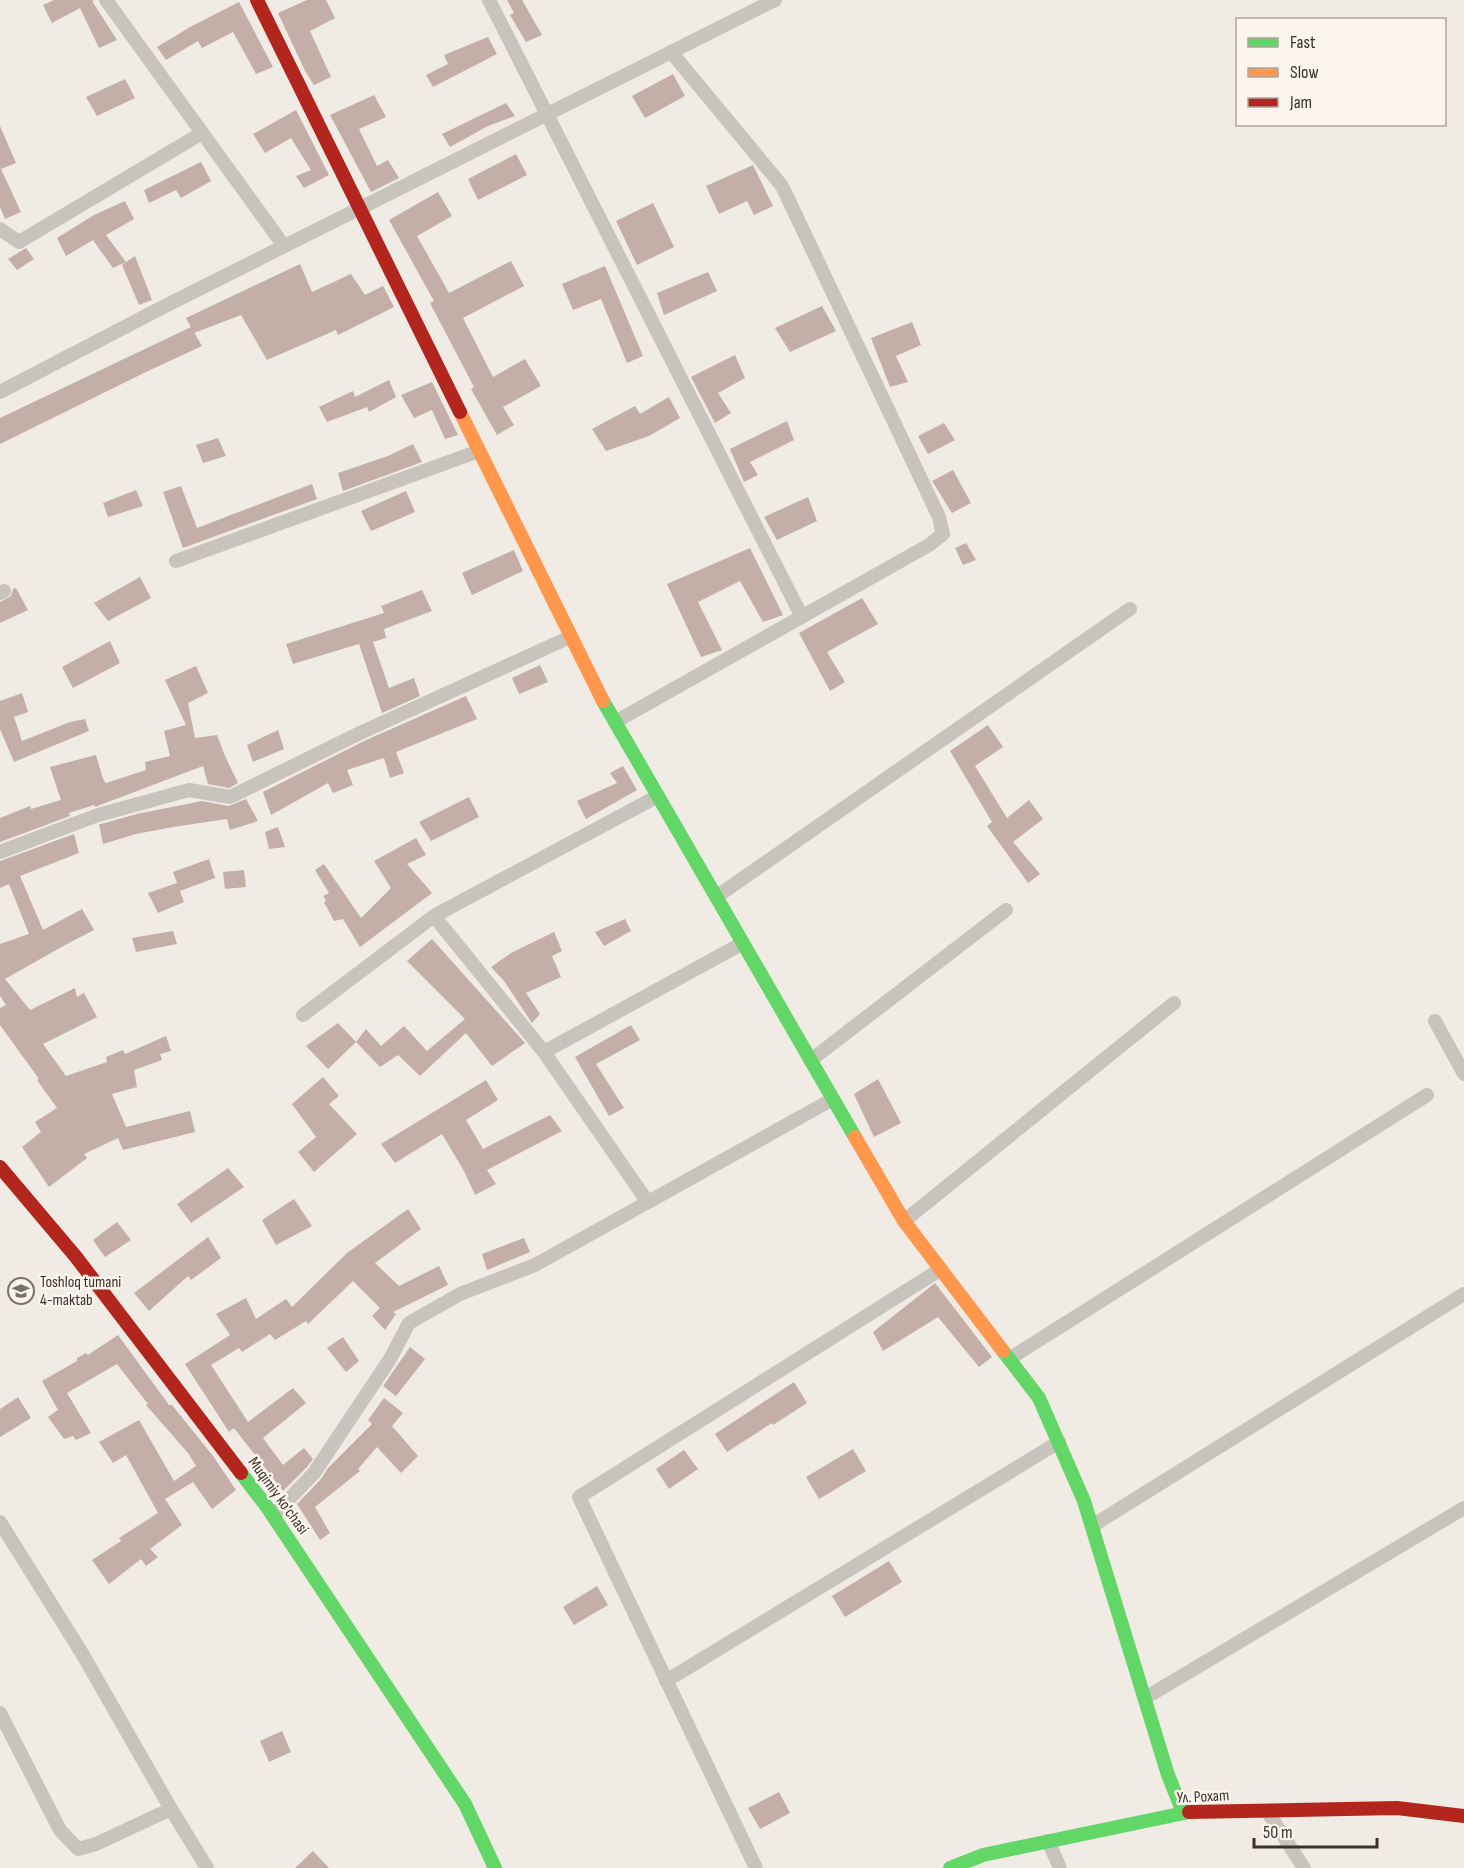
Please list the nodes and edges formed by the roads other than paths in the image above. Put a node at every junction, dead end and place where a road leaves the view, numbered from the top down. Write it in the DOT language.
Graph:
graph roads {
  1 [pos="105,0"];
  2 [pos="257,0"];
  3 [pos="489,0"];
  4 [pos="775,0"];
  5 [pos="670,52"];
  6 [pos="548,114"];
  7 [pos="202,133"];
  8 [pos="360,208"];
  9 [pos="0,228"];
  10 [pos="284,246"];
  11 [pos="0,392"];
  12 [pos="479,451"];
  13 [pos="176,561"];
  14 [pos="1130,609"];
  15 [pos="802,617"];
  16 [pos="570,637"];
  17 [pos="615,722"];
  18 [pos="658,796"];
  19 [pos="0,852"];
  20 [pos="716,897"];
  21 [pos="1006,910"];
  22 [pos="434,916"];
  23 [pos="743,943"];
  24 [pos="1174,1003"];
  25 [pos="303,1015"];
  26 [pos="1435,1021"];
  27 [pos="544,1052"];
  28 [pos="811,1060"];
  29 [pos="1464,1074"];
  30 [pos="1428,1095"];
  31 [pos="833,1099"];
  32 [pos="0,1167"];
  33 [pos="647,1201"];
  34 [pos="904,1221"];
  35 [pos="941,1269"];
  36 [pos="1464,1294"];
  37 [pos="1009,1359"];
  38 [pos="1059,1442"];
  39 [pos="1464,1509"];
  40 [pos="273,1516"];
  41 [pos="0,1522"];
  42 [pos="1092,1526"];
  43 [pos="666,1681"];
  44 [pos="1145,1698"];
  45 [pos="0,1713"];
  46 [pos="171,1809"];
  47 [pos="1267,1811"];
  48 [pos="1183,1812"];
  49 [pos="1464,1816"];
  50 [pos="1048,1841"];
  51 [pos="207,1868"];
  52 [pos="495,1868"];
  53 [pos="756,1868"];
  54 [pos="950,1868"];
  55 [pos="1060,1868"];
  56 [pos="1304,1868"];
  1 -- 7 [label="street"];
  2 -- 8 [label="street"];
  3 -- 6 [label="street"];
  4 -- 5 [label="street"];
  5 -- 6 [label="street"];
  5 -- 15 [label="street"];
  6 -- 8 [label="street"];
  6 -- 15 [label="street"];
  7 -- 9 [label="street"];
  7 -- 10 [label="street"];
  8 -- 10 [label="street"];
  8 -- 12 [label="street"];
  10 -- 11 [label="street"];
  12 -- 13 [label="street"];
  12 -- 16 [label="street"];
  14 -- 20 [label="street"];
  15 -- 17 [label="street"];
  16 -- 17 [label="street"];
  16 -- 19 [label="street"];
  17 -- 18 [label="street"];
  18 -- 20 [label="street"];
  18 -- 22 [label="street"];
  20 -- 23 [label="street"];
  21 -- 28 [label="street"];
  22 -- 25 [label="street"];
  22 -- 27 [label="street"];
  23 -- 27 [label="street"];
  23 -- 28 [label="street"];
  24 -- 34 [label="street"];
  26 -- 29 [label="street"];
  27 -- 33 [label="street"];
  28 -- 31 [label="street"];
  30 -- 37 [label="street"];
  31 -- 33 [label="street"];
  31 -- 34 [label="street"];
  32 -- 40 [label="street, Muqimiy ko'chasi"];
  33 -- 40 [label="street"];
  34 -- 35 [label="street"];
  35 -- 37 [label="street"];
  35 -- 43 [label="street"];
  36 -- 42 [label="street"];
  37 -- 38 [label="street"];
  38 -- 42 [label="street"];
  38 -- 43 [label="street"];
  39 -- 44 [label="street"];
  40 -- 52 [label="street, Muqimiy ko'chasi"];
  41 -- 46 [label="street"];
  42 -- 44 [label="street"];
  43 -- 53 [label="street"];
  44 -- 48 [label="street"];
  45 -- 46 [label="street"];
  46 -- 51 [label="street"];
  47 -- 48 [label="street, Ул. Рохат"];
  47 -- 49 [label="street, Ул. Рохат"];
  47 -- 56 [label="street"];
  48 -- 50 [label="street, Ул. Рохат"];
  50 -- 54 [label="street, Ул. Рохат"];
  50 -- 55 [label="street"];
}
